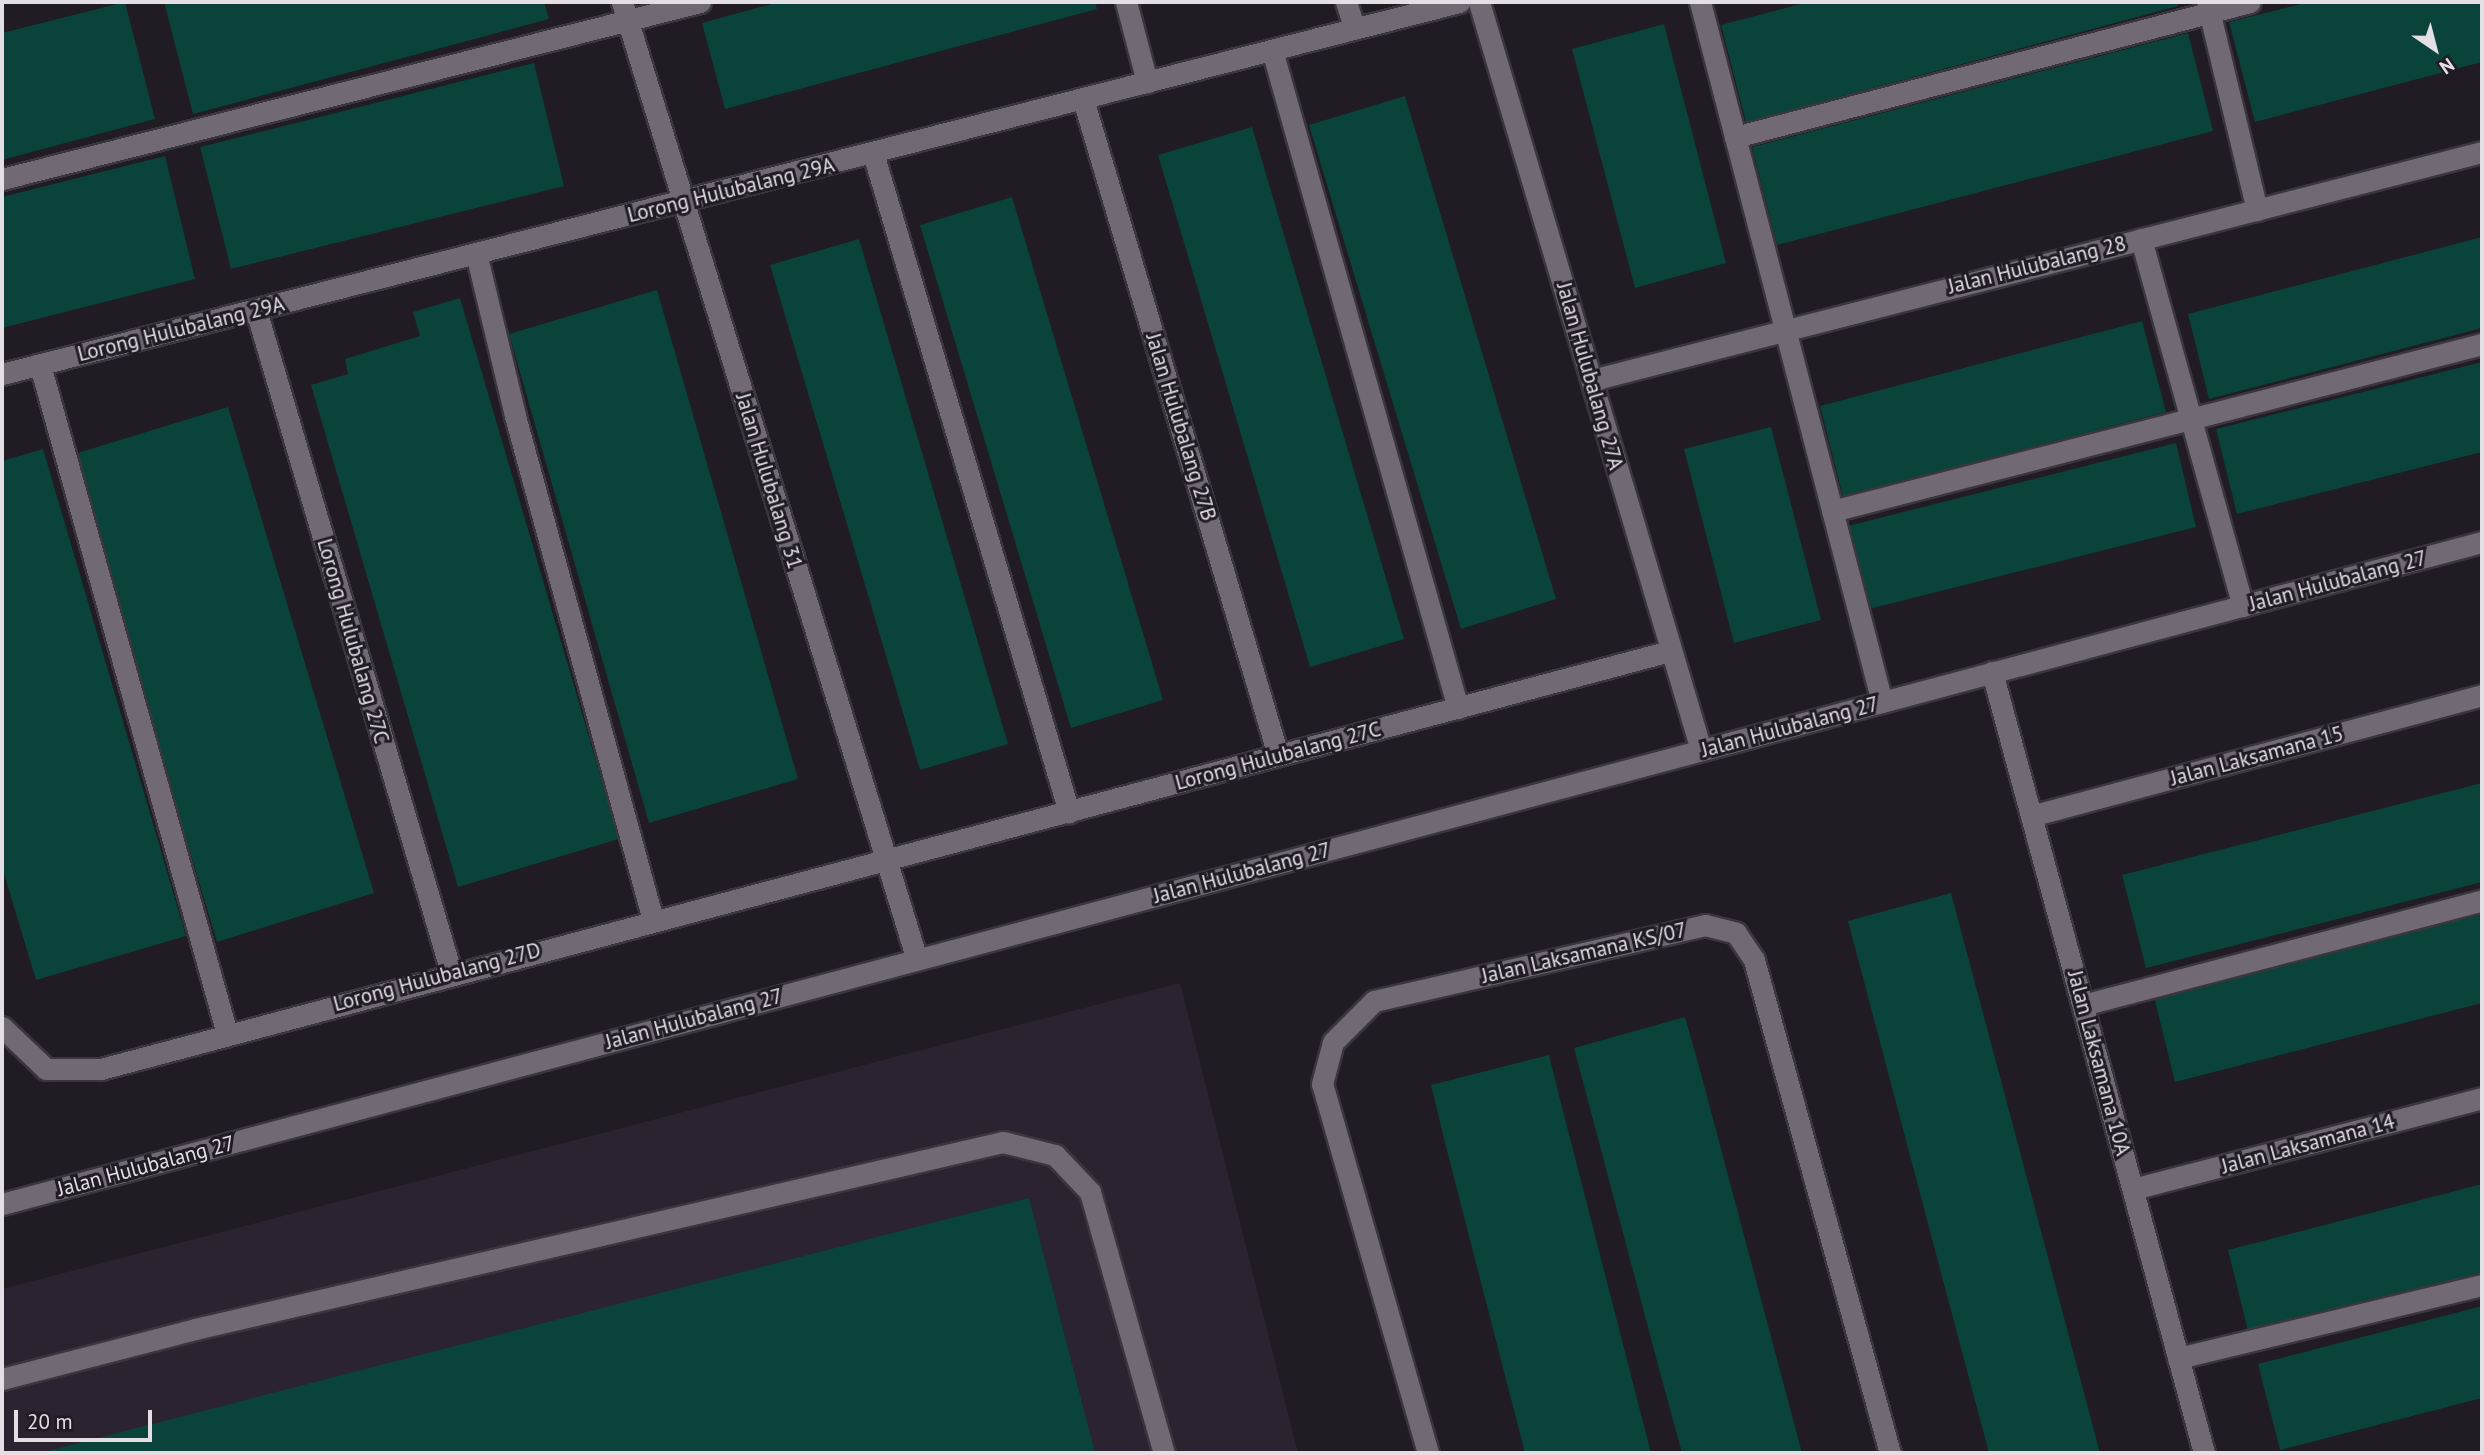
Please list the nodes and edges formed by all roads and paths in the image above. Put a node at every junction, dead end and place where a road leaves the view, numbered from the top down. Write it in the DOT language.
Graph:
graph roads {
  1 [pos="700,2"];
  2 [pos="1126,2"];
  3 [pos="1346,2"];
  4 [pos="1459,2"];
  5 [pos="1479,2"];
  6 [pos="1700,2"];
  7 [pos="2250,2"];
  8 [pos="2208,7"];
  9 [pos="625,11"];
  10 [pos="1355,29"];
  11 [pos="1272,50"];
  12 [pos="1147,82"];
  13 [pos="1083,99"];
  14 [pos="1735,136"];
  15 [pos="2482,152"];
  16 [pos="873,153"];
  17 [pos="2,179"];
  18 [pos="684,202"];
  19 [pos="2257,210"];
  20 [pos="2141,239"];
  21 [pos="476,253"];
  22 [pos="256,310"];
  23 [pos="1785,330"];
  24 [pos="2482,344"];
  25 [pos="40,365"];
  26 [pos="2,374"];
  27 [pos="1592,380"];
  28 [pos="2191,417"];
  29 [pos="1832,511"];
  30 [pos="2482,542"];
  31 [pos="2244,606"];
  32 [pos="1670,651"];
  33 [pos="1992,672"];
  34 [pos="2482,695"];
  35 [pos="1882,702"];
  36 [pos="1458,708"];
  37 [pos="1701,750"];
  38 [pos="1278,755"];
  39 [pos="1069,812"];
  40 [pos="2031,816"];
  41 [pos="886,860"];
  42 [pos="2482,900"];
  43 [pos="653,920"];
  44 [pos="917,960"];
  45 [pos="451,972"];
  46 [pos="2083,1005"];
  47 [pos="2,1027"];
  48 [pos="228,1034"];
  49 [pos="2482,1098"];
  50 [pos="2133,1189"];
  51 [pos="2,1204"];
  52 [pos="2482,1285"];
  53 [pos="2178,1358"];
  54 [pos="2,1379"];
  55 [pos="1164,1453"];
  56 [pos="1428,1453"];
  57 [pos="1890,1453"];
  58 [pos="2204,1453"];
  1 -- 9 [label="street"];
  2 -- 12 [label="street"];
  3 -- 10 [label="street"];
  4 -- 10 [label="street, Lorong Hulubalang 29A"];
  5 -- 27 [label="street, Jalan Hulubalang 27A"];
  6 -- 14 [label="street"];
  7 -- 8 [label="street"];
  8 -- 14 [label="street"];
  8 -- 19 [label="street"];
  9 -- 17 [label="street"];
  9 -- 18 [label="street, Jalan Hulubalang 31"];
  10 -- 11 [label="street, Lorong Hulubalang 29A"];
  11 -- 12 [label="street, Lorong Hulubalang 29A"];
  11 -- 36 [label="street"];
  12 -- 13 [label="street, Lorong Hulubalang 29A"];
  13 -- 16 [label="street, Lorong Hulubalang 29A"];
  13 -- 38 [label="street, Jalan Hulubalang 27B"];
  14 -- 23 [label="street"];
  15 -- 19 [label="street, Jalan Hulubalang 28"];
  16 -- 18 [label="street, Lorong Hulubalang 29A"];
  16 -- 39 [label="street"];
  18 -- 21 [label="street, Lorong Hulubalang 29A"];
  18 -- 41 [label="street, Jalan Hulubalang 31"];
  19 -- 20 [label="street, Jalan Hulubalang 28"];
  20 -- 23 [label="street, Jalan Hulubalang 28"];
  20 -- 28 [label="street"];
  21 -- 22 [label="street, Lorong Hulubalang 29A"];
  21 -- 43 [label="street"];
  22 -- 25 [label="street, Lorong Hulubalang 29A"];
  22 -- 45 [label="street, Lorong Hulubalang 27C"];
  23 -- 27 [label="street, Jalan Hulubalang 28"];
  23 -- 29 [label="street"];
  24 -- 28 [label="street"];
  25 -- 26 [label="street, Lorong Hulubalang 29A"];
  25 -- 48 [label="street"];
  27 -- 32 [label="street, Jalan Hulubalang 27A"];
  28 -- 29 [label="street"];
  28 -- 31 [label="street"];
  29 -- 35 [label="street"];
  30 -- 31 [label="street, Jalan Hulubalang 27"];
  31 -- 33 [label="street, Jalan Hulubalang 27"];
  32 -- 36 [label="street, Lorong Hulubalang 27C"];
  32 -- 37 [label="street, Jalan Hulubalang 27A"];
  33 -- 35 [label="street, Jalan Hulubalang 27"];
  33 -- 40 [label="street, Jalan Laksamana 10A"];
  34 -- 40 [label="street, Jalan Laksamana 15"];
  35 -- 37 [label="street, Jalan Hulubalang 27"];
  36 -- 38 [label="street, Lorong Hulubalang 27C"];
  37 -- 44 [label="street, Jalan Hulubalang 27"];
  38 -- 39 [label="street, Lorong Hulubalang 27C"];
  39 -- 41 [label="street, Lorong Hulubalang 27C"];
  40 -- 46 [label="street, Jalan Laksamana 10A"];
  41 -- 43 [label="street, Lorong Hulubalang 27D"];
  41 -- 44 [label="street, Jalan Hulubalang 31"];
  42 -- 46 [label="street"];
  43 -- 45 [label="street, Lorong Hulubalang 27D"];
  44 -- 51 [label="street, Jalan Hulubalang 27"];
  45 -- 48 [label="street, Lorong Hulubalang 27D"];
  46 -- 50 [label="street, Jalan Laksamana 10A"];
  47 -- 48 [label="street, Lorong Hulubalang 27D"];
  49 -- 50 [label="street, Jalan Laksamana 14"];
  50 -- 53 [label="street, Jalan Laksamana 10A"];
  52 -- 53 [label="street"];
  53 -- 58 [label="street, Jalan Laksamana 10A"];
  54 -- 55 [label="street"];
  56 -- 57 [label="street, Jalan Laksamana KS/07"];
}
